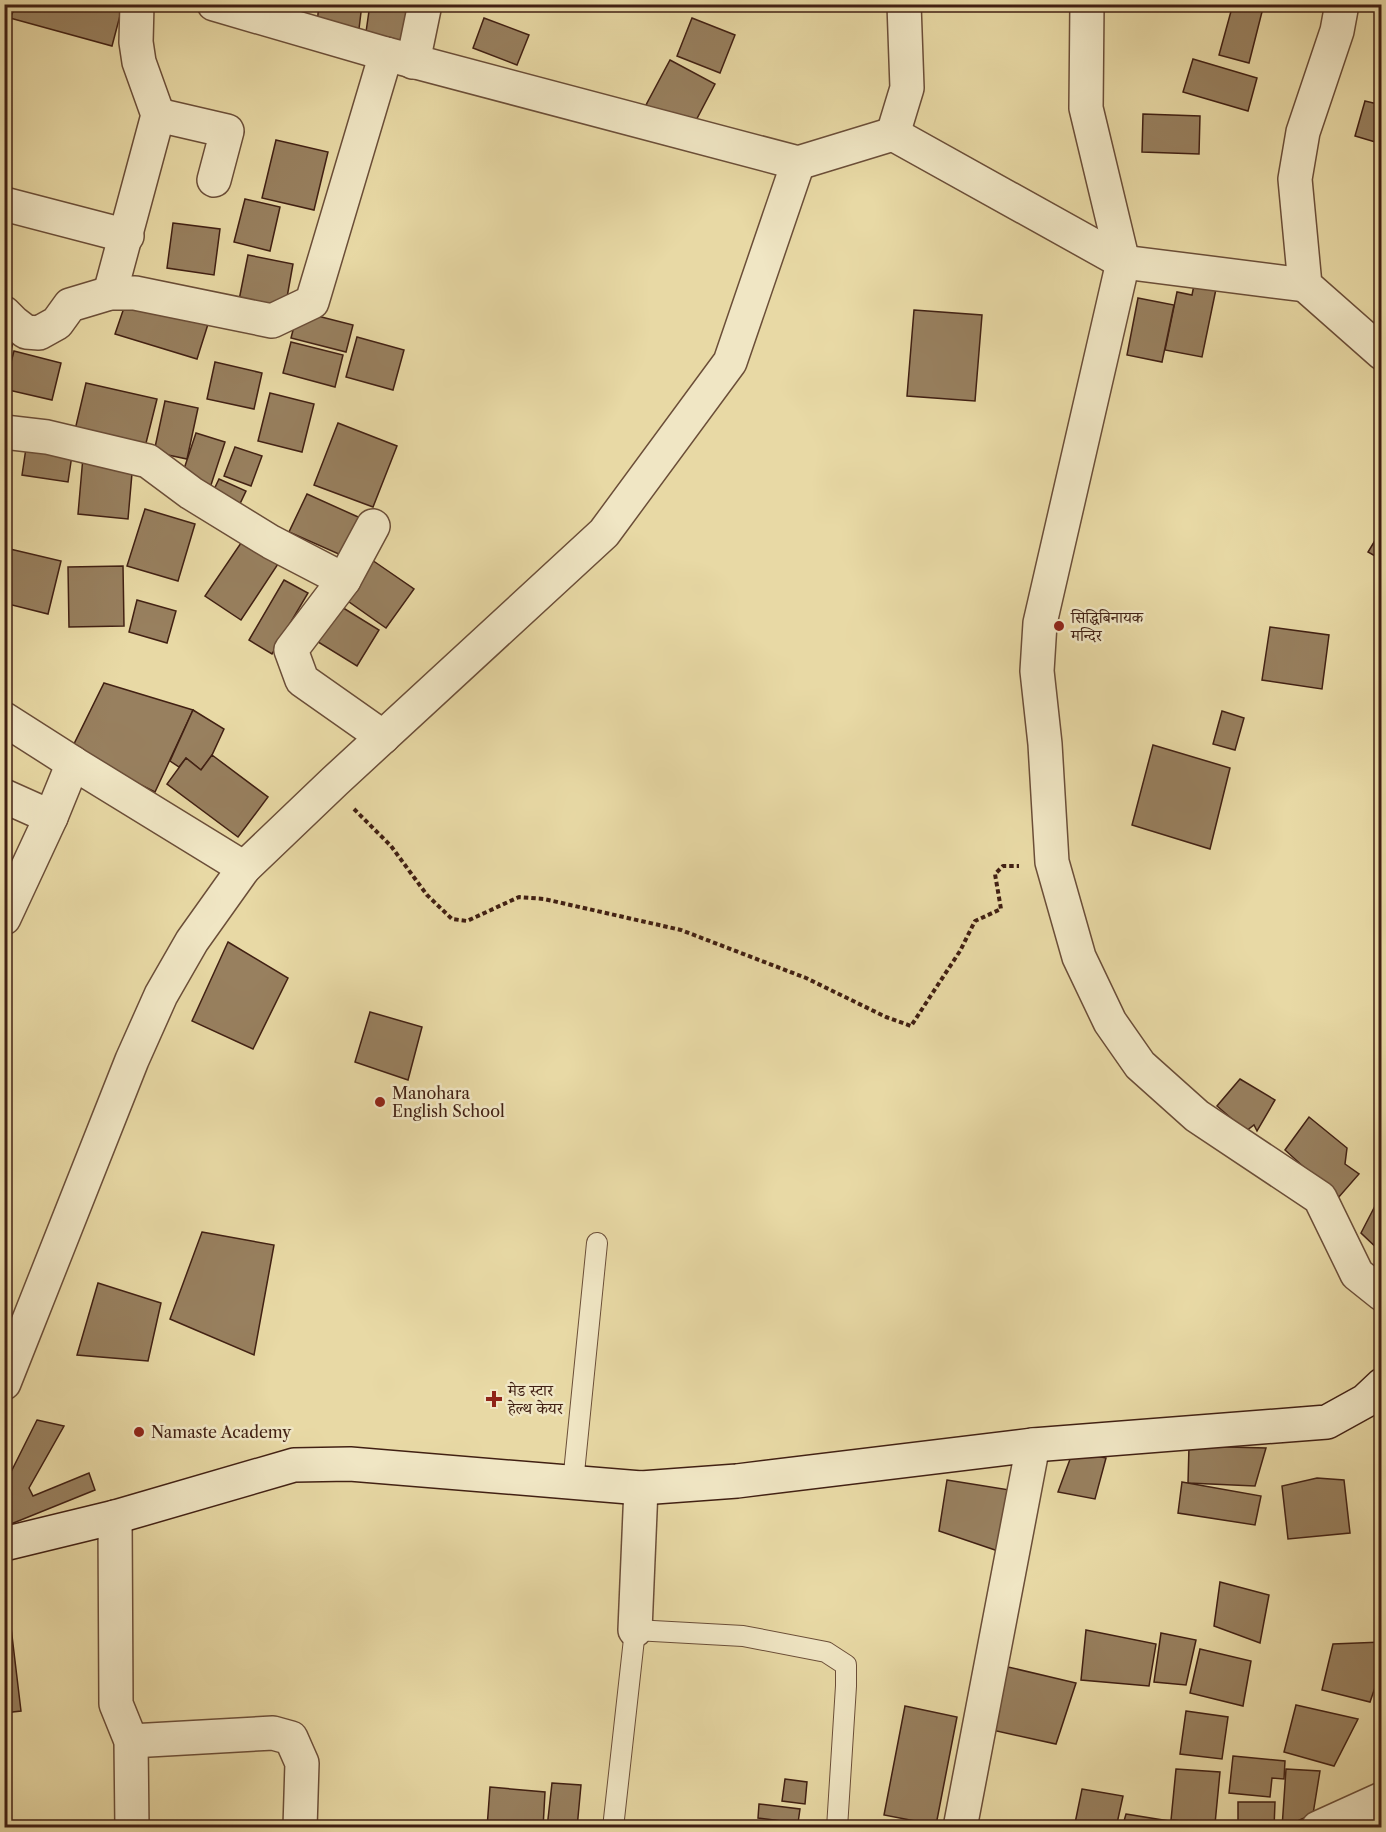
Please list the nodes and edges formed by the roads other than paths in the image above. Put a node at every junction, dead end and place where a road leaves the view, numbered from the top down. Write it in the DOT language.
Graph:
graph roads {
  1 [pos="137,4"];
  2 [pos="425,4"];
  3 [pos="904,4"];
  4 [pos="1087,4"];
  5 [pos="1342,4"];
  6 [pos="224,6"];
  7 [pos="300,16"];
  8 [pos="400,58"];
  9 [pos="158,116"];
  10 [pos="893,134"];
  11 [pos="798,163"];
  12 [pos="214,180"];
  13 [pos="4,204"];
  14 [pos="127,236"];
  15 [pos="1123,262"];
  16 [pos="1305,285"];
  17 [pos="110,293"];
  18 [pos="4,313"];
  19 [pos="1382,353"];
  20 [pos="4,432"];
  21 [pos="373,526"];
  22 [pos="344,580"];
  23 [pos="4,719"];
  24 [pos="383,737"];
  25 [pos="73,763"];
  26 [pos="4,796"];
  27 [pos="51,817"];
  28 [pos="244,868"];
  29 [pos="4,918"];
  30 [pos="597,1243"];
  31 [pos="1382,1294"];
  32 [pos="4,1383"];
  33 [pos="1381,1385"];
  34 [pos="1033,1444"];
  35 [pos="573,1484"];
  36 [pos="641,1488"];
  37 [pos="115,1517"];
  38 [pos="4,1545"];
  39 [pos="635,1630"];
  40 [pos="130,1741"];
  41 [pos="1382,1799"];
  42 [pos="132,1827"];
  43 [pos="300,1827"];
  44 [pos="613,1827"];
  45 [pos="837,1827"];
  46 [pos="960,1827"];
  47 [pos="1318,1827"];
  1 -- 9 [label="street"];
  2 -- 8 [label="street"];
  3 -- 10 [label="street"];
  4 -- 15 [label="street"];
  5 -- 16 [label="street"];
  6 -- 7 [label="street"];
  7 -- 8 [label="street"];
  8 -- 11 [label="street"];
  8 -- 17 [label="street"];
  9 -- 12 [label="street"];
  9 -- 14 [label="street"];
  10 -- 11 [label="street"];
  10 -- 15 [label="street"];
  11 -- 24 [label="street"];
  13 -- 14 [label="street"];
  14 -- 17 [label="street"];
  15 -- 16 [label="street"];
  15 -- 31 [label="street"];
  16 -- 19 [label="street"];
  17 -- 18 [label="street"];
  20 -- 22 [label="street"];
  21 -- 22 [label="street"];
  22 -- 24 [label="street"];
  23 -- 25 [label="street"];
  24 -- 28 [label="street"];
  25 -- 27 [label="street"];
  25 -- 28 [label="street"];
  26 -- 27 [label="street"];
  27 -- 29 [label="street"];
  28 -- 32 [label="street"];
  30 -- 35 [label="lane"];
  33 -- 34 [label="street"];
  34 -- 36 [label="street"];
  34 -- 46 [label="street"];
  35 -- 36 [label="street"];
  35 -- 37 [label="street"];
  36 -- 39 [label="street"];
  37 -- 38 [label="street"];
  37 -- 40 [label="street"];
  39 -- 44 [label="lane"];
  39 -- 45 [label="lane"];
  40 -- 42 [label="street"];
  40 -- 43 [label="street"];
  41 -- 47 [label="street"];
}
